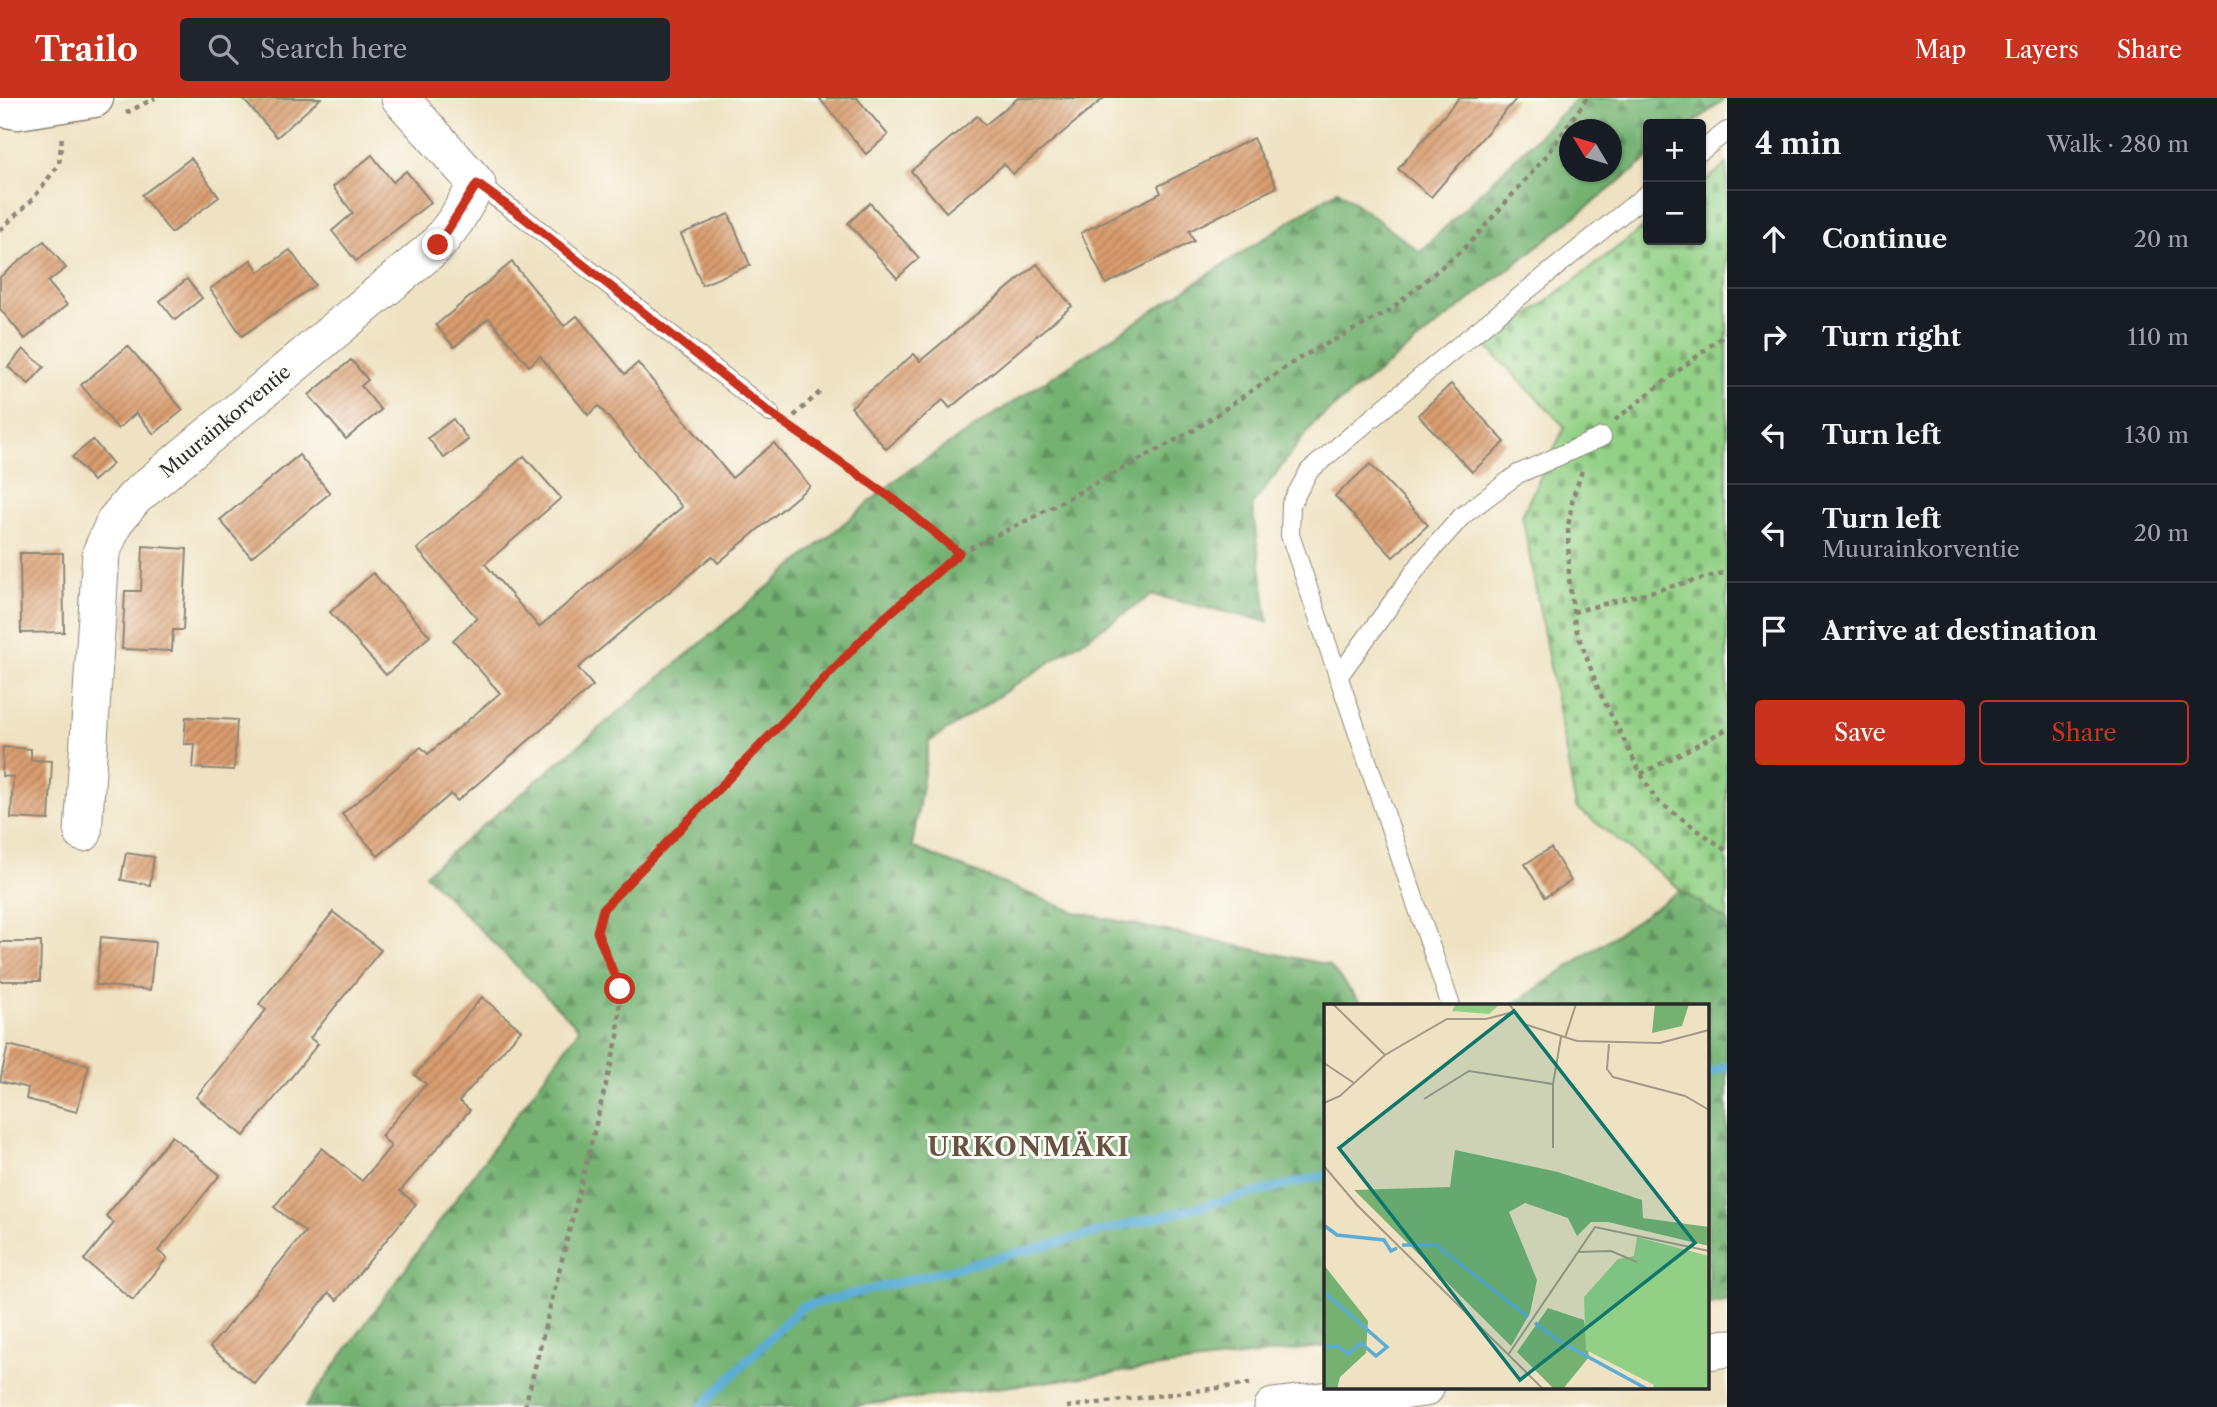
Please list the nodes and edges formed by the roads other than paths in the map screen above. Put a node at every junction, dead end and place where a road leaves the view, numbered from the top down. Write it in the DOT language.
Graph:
graph roads {
  1 [pos="94,98"];
  2 [pos="400,98"];
  3 [pos="0,107"];
  4 [pos="1727,131"];
  5 [pos="1706,147"];
  6 [pos="477,184"];
  7 [pos="1643,197"];
  8 [pos="770,413"];
  9 [pos="1602,437"];
  10 [pos="1338,677"];
  11 [pos="83,833"];
  12 [pos="1450,1004"];
  13 [pos="1379,1390"];
  14 [pos="1265,1395"];
  1 -- 3 [label="street"];
  2 -- 6 [label="street"];
  4 -- 5 [label="lane"];
  6 -- 8 [label="lane"];
  6 -- 11 [label="street, Muurainkorventie"];
  7 -- 10 [label="lane"];
  9 -- 10 [label="lane"];
  10 -- 12 [label="lane"];
  13 -- 14 [label="street"];
}
